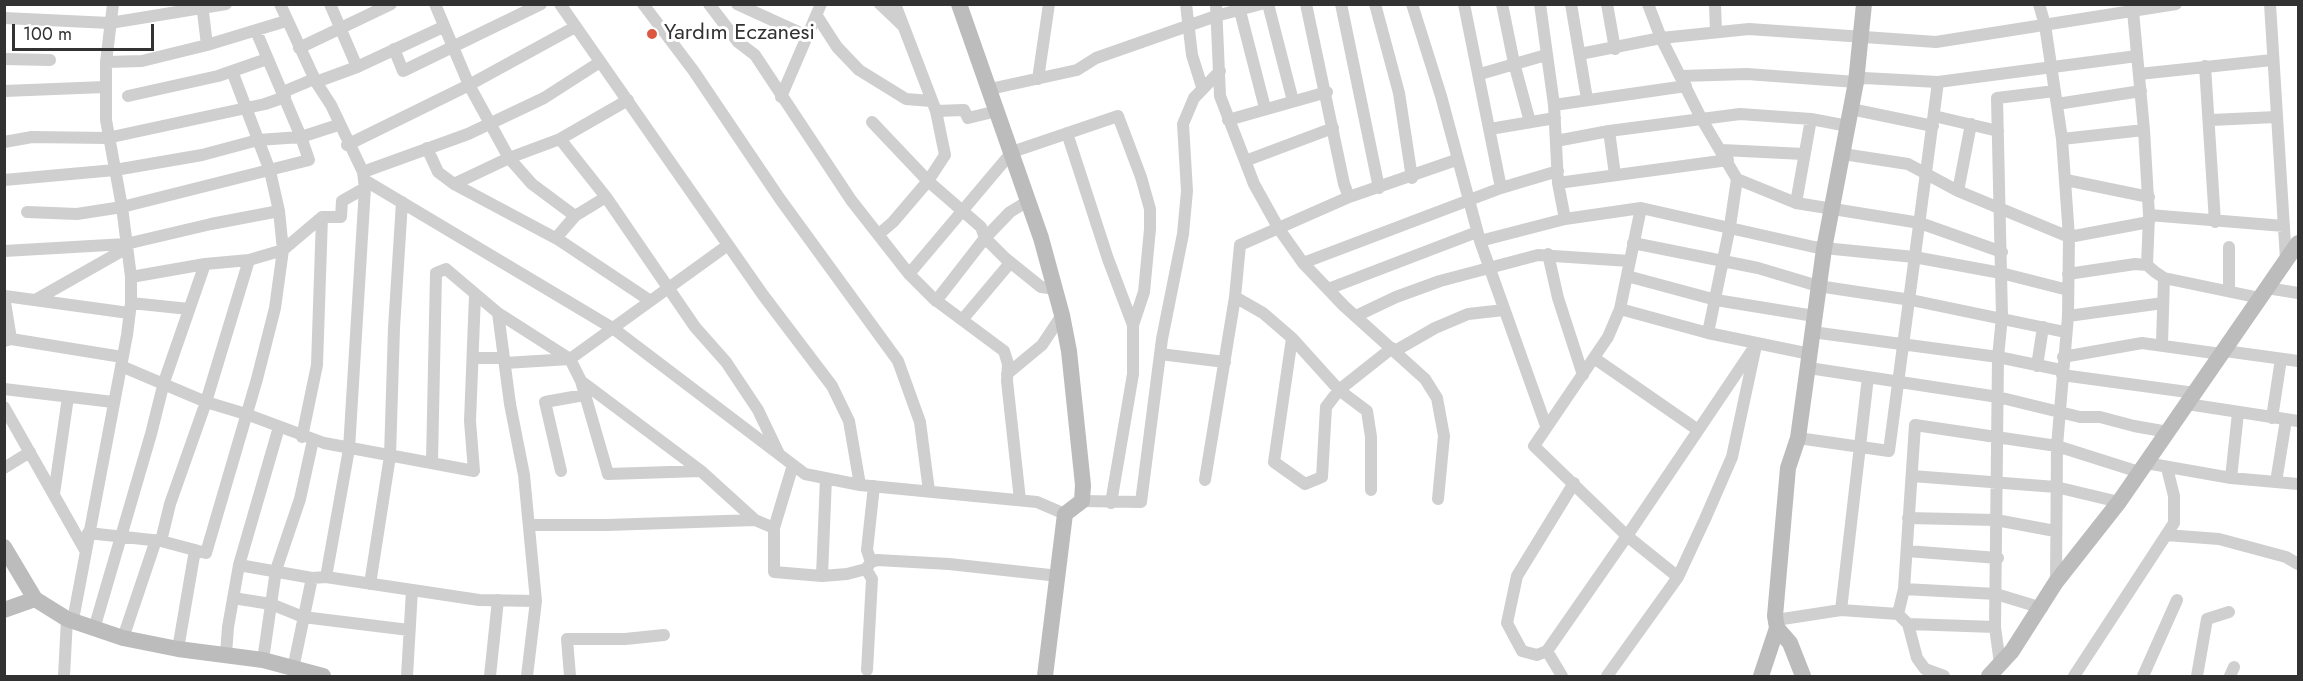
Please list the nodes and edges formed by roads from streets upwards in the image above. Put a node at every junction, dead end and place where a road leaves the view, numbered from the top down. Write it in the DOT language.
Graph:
graph roads {
  1 [pos="113,4"];
  2 [pos="226,4"];
  3 [pos="280,4"];
  4 [pos="330,4"];
  5 [pos="391,4"];
  6 [pos="435,4"];
  7 [pos="541,4"];
  8 [pos="560,4"];
  9 [pos="643,4"];
  10 [pos="709,4"];
  11 [pos="737,4"];
  12 [pos="880,4"];
  13 [pos="896,4"];
  14 [pos="959,4"];
  15 [pos="1049,4"];
  16 [pos="1186,4"];
  17 [pos="1261,4"];
  18 [pos="1268,4"];
  19 [pos="1306,4"];
  20 [pos="1341,4"];
  21 [pos="1375,4"];
  22 [pos="1412,4"];
  23 [pos="1464,4"];
  24 [pos="1502,4"];
  25 [pos="1540,4"];
  26 [pos="1571,4"];
  27 [pos="1607,4"];
  28 [pos="1648,4"];
  29 [pos="1714,4"];
  30 [pos="1864,4"];
  31 [pos="2039,4"];
  32 [pos="2176,4"];
  33 [pos="2270,4"];
  34 [pos="202,7"];
  35 [pos="1244,8"];
  36 [pos="819,10"];
  37 [pos="1216,10"];
  38 [pos="2133,11"];
  39 [pos="4,18"];
  40 [pos="286,21"];
  41 [pos="110,23"];
  42 [pos="2045,25"];
  43 [pos="443,27"];
  44 [pos="575,27"];
  45 [pos="1187,27"];
  46 [pos="905,28"];
  47 [pos="339,29"];
  48 [pos="256,31"];
  49 [pos="1716,32"];
  50 [pos="1862,35"];
  51 [pos="807,36"];
  52 [pos="1662,38"];
  53 [pos="207,45"];
  54 [pos="299,48"];
  55 [pos="452,48"];
  56 [pos="393,49"];
  57 [pos="1615,49"];
  58 [pos="1580,54"];
  59 [pos="1546,55"];
  60 [pos="2138,56"];
  61 [pos="4,59"];
  62 [pos="267,59"];
  63 [pos="50,60"];
  64 [pos="2272,60"];
  65 [pos="106,62"];
  66 [pos="600,62"];
  67 [pos="1514,63"];
  68 [pos="2205,66"];
  69 [pos="357,67"];
  70 [pos="2052,68"];
  71 [pos="232,71"];
  72 [pos="1220,71"];
  73 [pos="1480,74"];
  74 [pos="2139,74"];
  75 [pos="1038,78"];
  76 [pos="315,81"];
  77 [pos="1683,81"];
  78 [pos="1938,81"];
  79 [pos="1856,82"];
  80 [pos="469,85"];
  81 [pos="105,87"];
  82 [pos="1202,87"];
  83 [pos="990,89"];
  84 [pos="4,91"];
  85 [pos="2141,91"];
  86 [pos="1326,92"];
  87 [pos="284,94"];
  88 [pos="128,96"];
  89 [pos="781,97"];
  90 [pos="2056,98"];
  91 [pos="1587,99"];
  92 [pos="627,100"];
  93 [pos="1293,101"];
  94 [pos="933,106"];
  95 [pos="246,108"];
  96 [pos="1265,108"];
  97 [pos="997,111"];
  98 [pos="1555,111"];
  99 [pos="1849,117"];
  100 [pos="2276,117"];
  101 [pos="1701,118"];
  102 [pos="1811,119"];
  103 [pos="1228,120"];
  104 [pos="2211,120"];
  105 [pos="1933,121"];
  106 [pos="872,122"];
  107 [pos="1530,122"];
  108 [pos="491,123"];
  109 [pos="1971,124"];
  110 [pos="338,125"];
  111 [pos="1333,128"];
  112 [pos="1490,129"];
  113 [pos="2144,130"];
  114 [pos="1609,131"];
  115 [pos="1998,131"];
  116 [pos="1067,133"];
  117 [pos="302,137"];
  118 [pos="107,138"];
  119 [pos="560,139"];
  120 [pos="2062,139"];
  121 [pos="258,140"];
  122 [pos="1556,141"];
  123 [pos="4,142"];
  124 [pos="347,144"];
  125 [pos="427,148"];
  126 [pos="1012,152"];
  127 [pos="1804,154"];
  128 [pos="1843,154"];
  129 [pos="1725,155"];
  130 [pos="509,158"];
  131 [pos="1456,160"];
  132 [pos="1245,161"];
  133 [pos="114,170"];
  134 [pos="270,171"];
  135 [pos="1925,174"];
  136 [pos="1615,175"];
  137 [pos="1558,177"];
  138 [pos="1412,178"];
  139 [pos="1737,179"];
  140 [pos="4,180"];
  141 [pos="364,180"];
  142 [pos="2066,180"];
  143 [pos="928,181"];
  144 [pos="454,184"];
  145 [pos="1379,188"];
  146 [pos="1501,188"];
  147 [pos="1958,191"];
  148 [pos="606,197"];
  149 [pos="1350,197"];
  150 [pos="2149,197"];
  151 [pos="1028,201"];
  152 [pos="1468,201"];
  153 [pos="402,202"];
  154 [pos="1796,203"];
  155 [pos="122,207"];
  156 [pos="1641,208"];
  157 [pos="1833,209"];
  158 [pos="961,210"];
  159 [pos="2001,210"];
  160 [pos="27,212"];
  161 [pos="279,212"];
  162 [pos="575,216"];
  163 [pos="322,217"];
  164 [pos="2149,218"];
  165 [pos="1565,219"];
  166 [pos="2215,222"];
  167 [pos="1920,223"];
  168 [pos="1730,226"];
  169 [pos="2284,226"];
  170 [pos="1279,229"];
  171 [pos="879,234"];
  172 [pos="1478,236"];
  173 [pos="2069,237"];
  174 [pos="556,238"];
  175 [pos="985,238"];
  176 [pos="1634,243"];
  177 [pos="2298,243"];
  178 [pos="728,245"];
  179 [pos="126,246"];
  180 [pos="2229,247"];
  181 [pos="1824,249"];
  182 [pos="283,250"];
  183 [pos="4,251"];
  184 [pos="2002,252"];
  185 [pos="1548,254"];
  186 [pos="1914,257"];
  187 [pos="249,260"];
  188 [pos="2286,260"];
  189 [pos="1630,261"];
  190 [pos="1724,261"];
  191 [pos="1010,263"];
  192 [pos="1303,263"];
  193 [pos="205,264"];
  194 [pos="2147,265"];
  195 [pos="1491,266"];
  196 [pos="2001,273"];
  197 [pos="2068,273"];
  198 [pos="909,274"];
  199 [pos="1627,276"];
  200 [pos="131,277"];
  201 [pos="2164,278"];
  202 [pos="1818,286"];
  203 [pos="667,287"];
  204 [pos="1055,289"];
  205 [pos="1328,289"];
  206 [pos="2068,290"];
  207 [pos="2229,290"];
  208 [pos="2298,292"];
  209 [pos="2264,293"];
  210 [pos="475,294"];
  211 [pos="4,296"];
  212 [pos="1235,297"];
  213 [pos="37,299"];
  214 [pos="649,300"];
  215 [pos="1716,300"];
  216 [pos="1911,300"];
  217 [pos="936,301"];
  218 [pos="2163,303"];
  219 [pos="130,308"];
  220 [pos="189,309"];
  221 [pos="1620,309"];
  222 [pos="1504,310"];
  223 [pos="5,311"];
  224 [pos="498,313"];
  225 [pos="1062,315"];
  226 [pos="1356,316"];
  227 [pos="2068,316"];
  228 [pos="2002,317"];
  229 [pos="962,320"];
  230 [pos="1813,324"];
  231 [pos="1133,325"];
  232 [pos="2043,327"];
  233 [pos="614,329"];
  234 [pos="2065,332"];
  235 [pos="1708,333"];
  236 [pos="1292,338"];
  237 [pos="8,340"];
  238 [pos="1757,343"];
  239 [pos="2162,344"];
  240 [pos="1904,345"];
  241 [pos="1394,349"];
  242 [pos="2223,353"];
  243 [pos="1160,354"];
  244 [pos="1998,357"];
  245 [pos="2063,357"];
  246 [pos="472,358"];
  247 [pos="570,358"];
  248 [pos="1594,358"];
  249 [pos="2281,359"];
  250 [pos="504,360"];
  251 [pos="122,361"];
  252 [pos="1810,361"];
  253 [pos="2298,361"];
  254 [pos="1225,362"];
  255 [pos="2037,366"];
  256 [pos="2062,372"];
  257 [pos="1007,374"];
  258 [pos="1583,375"];
  259 [pos="1868,377"];
  260 [pos="581,381"];
  261 [pos="164,382"];
  262 [pos="1899,382"];
  263 [pos="4,389"];
  264 [pos="1340,390"];
  265 [pos="584,395"];
  266 [pos="68,397"];
  267 [pos="1998,397"];
  268 [pos="2191,398"];
  269 [pos="112,402"];
  270 [pos="206,402"];
  271 [pos="4,406"];
  272 [pos="2059,411"];
  273 [pos="2238,413"];
  274 [pos="246,414"];
  275 [pos="2272,418"];
  276 [pos="2292,420"];
  277 [pos="9,426"];
  278 [pos="1546,426"];
  279 [pos="279,427"];
  280 [pos="1698,430"];
  281 [pos="2168,432"];
  282 [pos="1998,435"];
  283 [pos="1798,438"];
  284 [pos="307,439"];
  285 [pos="2057,446"];
  286 [pos="1861,448"];
  287 [pos="349,449"];
  288 [pos="30,452"];
  289 [pos="779,454"];
  290 [pos="390,456"];
  291 [pos="432,462"];
  292 [pos="793,465"];
  293 [pos="4,468"];
  294 [pos="2142,468"];
  295 [pos="2167,468"];
  296 [pos="561,471"];
  297 [pos="701,471"];
  298 [pos="1912,476"];
  299 [pos="826,478"];
  300 [pos="2231,478"];
  301 [pos="1205,480"];
  302 [pos="1997,481"];
  303 [pos="2276,482"];
  304 [pos="1574,483"];
  305 [pos="2298,484"];
  306 [pos="860,485"];
  307 [pos="874,486"];
  308 [pos="2056,488"];
  309 [pos="1371,490"];
  310 [pos="929,491"];
  311 [pos="54,494"];
  312 [pos="1438,499"];
  313 [pos="1020,500"];
  314 [pos="1082,501"];
  315 [pos="2119,502"];
  316 [pos="1111,503"];
  317 [pos="1065,514"];
  318 [pos="1908,518"];
  319 [pos="754,520"];
  320 [pos="1996,520"];
  321 [pos="530,525"];
  322 [pos="774,528"];
  323 [pos="2055,531"];
  324 [pos="88,533"];
  325 [pos="1627,536"];
  326 [pos="2166,536"];
  327 [pos="122,538"];
  328 [pos="159,541"];
  329 [pos="4,547"];
  330 [pos="85,550"];
  331 [pos="195,550"];
  332 [pos="1907,551"];
  333 [pos="1998,558"];
  334 [pos="239,564"];
  335 [pos="2298,564"];
  336 [pos="868,566"];
  337 [pos="276,570"];
  338 [pos="822,576"];
  339 [pos="1059,576"];
  340 [pos="326,577"];
  341 [pos="1678,577"];
  342 [pos="312,578"];
  343 [pos="2056,582"];
  344 [pos="370,584"];
  345 [pos="1904,589"];
  346 [pos="412,590"];
  347 [pos="1996,594"];
  348 [pos="233,598"];
  349 [pos="35,599"];
  350 [pos="498,600"];
  351 [pos="2177,600"];
  352 [pos="536,601"];
  353 [pos="271,604"];
  354 [pos="2042,608"];
  355 [pos="4,610"];
  356 [pos="1841,610"];
  357 [pos="2229,612"];
  358 [pos="1898,614"];
  359 [pos="303,617"];
  360 [pos="70,619"];
  361 [pos="1776,624"];
  362 [pos="1908,624"];
  363 [pos="1995,627"];
  364 [pos="94,629"];
  365 [pos="409,630"];
  366 [pos="664,635"];
  367 [pos="123,638"];
  368 [pos="178,649"];
  369 [pos="1547,651"];
  370 [pos="226,654"];
  371 [pos="263,660"];
  372 [pos="293,669"];
  373 [pos="867,670"];
  374 [pos="1995,670"];
  375 [pos="64,676"];
  376 [pos="322,676"];
  377 [pos="407,676"];
  378 [pos="490,676"];
  379 [pos="527,676"];
  380 [pos="570,676"];
  381 [pos="1045,676"];
  382 [pos="1562,676"];
  383 [pos="1607,676"];
  384 [pos="1761,676"];
  385 [pos="1803,676"];
  386 [pos="1944,676"];
  387 [pos="2074,676"];
  388 [pos="2143,676"];
  389 [pos="2198,676"];
  1 -- 41 [label="street"];
  2 -- 34 [label="street"];
  3 -- 40 [label="street"];
  4 -- 47 [label="street"];
  5 -- 47 [label="street"];
  6 -- 43 [label="street"];
  7 -- 55 [label="street"];
  8 -- 44 [label="street"];
  9 -- 310 [label="street"];
  10 -- 89 [label="street"];
  11 -- 51 [label="street"];
  12 -- 46 [label="street"];
  13 -- 46 [label="street"];
  14 -- 83 [label="street"];
  15 -- 75 [label="street"];
  16 -- 45 [label="street"];
  17 -- 35 [label="street"];
  18 -- 93 [label="street"];
  19 -- 86 [label="street"];
  20 -- 145 [label="street"];
  21 -- 138 [label="street"];
  22 -- 131 [label="street"];
  23 -- 73 [label="street"];
  24 -- 67 [label="street"];
  25 -- 59 [label="street"];
  26 -- 58 [label="street"];
  27 -- 57 [label="street"];
  28 -- 52 [label="street"];
  29 -- 49 [label="street"];
  30 -- 50 [label="street"];
  31 -- 42 [label="street"];
  32 -- 38 [label="street"];
  33 -- 64 [label="street"];
  34 -- 41 [label="street"];
  34 -- 53 [label="street"];
  35 -- 37 [label="street"];
  35 -- 96 [label="street"];
  36 -- 51 [label="street"];
  36 -- 94 [label="street"];
  37 -- 45 [label="street"];
  37 -- 72 [label="street"];
  38 -- 42 [label="street"];
  38 -- 60 [label="street"];
  39 -- 41 [label="street"];
  40 -- 48 [label="street"];
  40 -- 54 [label="street"];
  41 -- 65 [label="street"];
  42 -- 50 [label="street"];
  42 -- 70 [label="street"];
  43 -- 55 [label="street"];
  43 -- 56 [label="street"];
  44 -- 66 [label="street"];
  44 -- 80 [label="street"];
  45 -- 75 [label="street"];
  45 -- 82 [label="street"];
  46 -- 94 [label="street"];
  47 -- 54 [label="street"];
  47 -- 69 [label="street"];
  48 -- 53 [label="street"];
  48 -- 62 [label="street"];
  49 -- 50 [label="street"];
  49 -- 52 [label="street"];
  50 -- 79 [label="street"];
  51 -- 89 [label="street"];
  52 -- 57 [label="street"];
  52 -- 77 [label="street"];
  53 -- 65 [label="street"];
  54 -- 76 [label="street"];
  55 -- 56 [label="street"];
  55 -- 80 [label="street"];
  56 -- 69 [label="street"];
  57 -- 58 [label="street"];
  58 -- 91 [label="street"];
  59 -- 67 [label="street"];
  59 -- 98 [label="street"];
  60 -- 70 [label="street"];
  60 -- 74 [label="street"];
  61 -- 63 [label="street"];
  62 -- 71 [label="street"];
  62 -- 87 [label="street"];
  64 -- 68 [label="street"];
  64 -- 100 [label="street"];
  65 -- 81 [label="street"];
  66 -- 92 [label="street"];
  66 -- 108 [label="street"];
  67 -- 73 [label="street"];
  67 -- 107 [label="street"];
  68 -- 74 [label="street"];
  68 -- 104 [label="street"];
  69 -- 76 [label="street"];
  70 -- 78 [label="street"];
  70 -- 90 [label="street"];
  71 -- 88 [label="street"];
  71 -- 95 [label="street"];
  72 -- 82 [label="street"];
  72 -- 103 [label="street"];
  73 -- 112 [label="street"];
  74 -- 85 [label="street"];
  75 -- 83 [label="street"];
  76 -- 87 [label="street"];
  76 -- 110 [label="street"];
  77 -- 79 [label="street"];
  77 -- 91 [label="street"];
  77 -- 101 [label="street"];
  78 -- 79 [label="street"];
  78 -- 105 [label="street"];
  79 -- 99 [label="street"];
  80 -- 108 [label="street"];
  80 -- 124 [label="street"];
  81 -- 84 [label="street"];
  81 -- 118 [label="street"];
  82 -- 243 [label="street"];
  83 -- 97 [label="street"];
  85 -- 90 [label="street"];
  85 -- 113 [label="street"];
  86 -- 93 [label="street"];
  86 -- 111 [label="street"];
  87 -- 95 [label="street"];
  87 -- 117 [label="street"];
  89 -- 171 [label="street"];
  90 -- 115 [label="street"];
  90 -- 120 [label="street"];
  91 -- 98 [label="street"];
  92 -- 119 [label="street"];
  92 -- 178 [label="street"];
  93 -- 96 [label="street"];
  94 -- 97 [label="street"];
  94 -- 143 [label="street"];
  95 -- 118 [label="street"];
  95 -- 121 [label="street"];
  96 -- 103 [label="street"];
  97 -- 126 [label="street"];
  98 -- 107 [label="street"];
  98 -- 122 [label="street"];
  99 -- 102 [label="street"];
  99 -- 105 [label="street"];
  99 -- 128 [label="street"];
  100 -- 104 [label="street"];
  100 -- 169 [label="street"];
  101 -- 102 [label="street"];
  101 -- 114 [label="street"];
  101 -- 129 [label="street"];
  102 -- 127 [label="street"];
  103 -- 132 [label="street"];
  104 -- 166 [label="street"];
  105 -- 109 [label="street"];
  105 -- 135 [label="street"];
  106 -- 143 [label="street"];
  107 -- 112 [label="street"];
  108 -- 125 [label="street"];
  108 -- 130 [label="street"];
  109 -- 115 [label="street"];
  109 -- 147 [label="street"];
  110 -- 117 [label="street"];
  110 -- 124 [label="street"];
  111 -- 132 [label="street"];
  111 -- 149 [label="street"];
  112 -- 146 [label="street"];
  113 -- 120 [label="street"];
  113 -- 150 [label="street"];
  114 -- 122 [label="street"];
  114 -- 136 [label="street"];
  115 -- 159 [label="street"];
  116 -- 126 [label="street"];
  116 -- 231 [label="street"];
  116 -- 231 [label="street"];
  117 -- 121 [label="street"];
  117 -- 134 [label="street"];
  118 -- 123 [label="street"];
  118 -- 133 [label="street"];
  119 -- 130 [label="street"];
  119 -- 148 [label="street"];
  120 -- 142 [label="street"];
  121 -- 133 [label="street"];
  121 -- 134 [label="street"];
  122 -- 137 [label="street"];
  124 -- 141 [label="street"];
  125 -- 141 [label="street"];
  125 -- 144 [label="street"];
  126 -- 151 [label="street"];
  126 -- 158 [label="street"];
  127 -- 129 [label="street"];
  127 -- 154 [label="street"];
  128 -- 135 [label="street"];
  128 -- 157 [label="street"];
  129 -- 136 [label="street"];
  129 -- 139 [label="street"];
  130 -- 144 [label="street"];
  130 -- 162 [label="street"];
  131 -- 138 [label="street"];
  131 -- 152 [label="street"];
  132 -- 170 [label="street"];
  133 -- 140 [label="street"];
  133 -- 155 [label="street"];
  134 -- 155 [label="street"];
  134 -- 161 [label="street"];
  135 -- 147 [label="street"];
  135 -- 167 [label="street"];
  136 -- 137 [label="street"];
  137 -- 146 [label="street"];
  137 -- 165 [label="street"];
  138 -- 145 [label="street"];
  139 -- 154 [label="street"];
  139 -- 168 [label="street"];
  141 -- 153 [label="street"];
  141 -- 163 [label="street"];
  141 -- 287 [label="street"];
  142 -- 150 [label="street"];
  142 -- 173 [label="street"];
  143 -- 158 [label="street"];
  143 -- 171 [label="street"];
  144 -- 174 [label="street"];
  145 -- 149 [label="street"];
  146 -- 152 [label="street"];
  147 -- 159 [label="street"];
  148 -- 162 [label="street"];
  148 -- 203 [label="street"];
  149 -- 170 [label="street"];
  150 -- 164 [label="street"];
  151 -- 175 [label="street"];
  151 -- 204 [label="street"];
  152 -- 172 [label="street"];
  152 -- 192 [label="street"];
  153 -- 233 [label="street"];
  153 -- 290 [label="street"];
  154 -- 157 [label="street"];
  155 -- 160 [label="street"];
  155 -- 179 [label="street"];
  156 -- 165 [label="street"];
  156 -- 168 [label="street"];
  156 -- 176 [label="street"];
  157 -- 167 [label="street"];
  157 -- 181 [label="street"];
  158 -- 175 [label="street"];
  158 -- 198 [label="street"];
  159 -- 173 [label="street"];
  159 -- 184 [label="street"];
  161 -- 179 [label="street"];
  161 -- 182 [label="street"];
  162 -- 174 [label="street"];
  163 -- 182 [label="street"];
  163 -- 284 [label="street"];
  164 -- 166 [label="street"];
  164 -- 173 [label="street"];
  164 -- 194 [label="street"];
  165 -- 172 [label="street"];
  166 -- 169 [label="street"];
  167 -- 184 [label="street"];
  167 -- 186 [label="street"];
  168 -- 181 [label="street"];
  168 -- 190 [label="street"];
  169 -- 188 [label="street"];
  170 -- 192 [label="street"];
  170 -- 212 [label="street"];
  171 -- 198 [label="street"];
  172 -- 195 [label="street"];
  172 -- 205 [label="street"];
  173 -- 197 [label="street"];
  174 -- 214 [label="street"];
  175 -- 191 [label="street"];
  175 -- 217 [label="street"];
  176 -- 189 [label="street"];
  176 -- 190 [label="street"];
  177 -- 188 [label="street"];
  178 -- 203 [label="street"];
  178 -- 306 [label="street"];
  179 -- 183 [label="street"];
  179 -- 200 [label="street"];
  179 -- 213 [label="street"];
  180 -- 207 [label="street"];
  181 -- 186 [label="street"];
  181 -- 202 [label="street"];
  182 -- 187 [label="street"];
  182 -- 274 [label="street"];
  184 -- 196 [label="street"];
  185 -- 189 [label="street"];
  185 -- 195 [label="street"];
  185 -- 258 [label="street"];
  186 -- 196 [label="street"];
  186 -- 216 [label="street"];
  187 -- 193 [label="street"];
  187 -- 270 [label="street"];
  188 -- 209 [label="street"];
  189 -- 199 [label="street"];
  190 -- 202 [label="street"];
  190 -- 215 [label="street"];
  191 -- 204 [label="street"];
  191 -- 229 [label="street"];
  192 -- 205 [label="street"];
  193 -- 200 [label="street"];
  193 -- 220 [label="street"];
  194 -- 197 [label="street"];
  194 -- 201 [label="street"];
  195 -- 222 [label="street"];
  195 -- 226 [label="street"];
  196 -- 206 [label="street"];
  196 -- 228 [label="street"];
  197 -- 206 [label="street"];
  198 -- 217 [label="street"];
  199 -- 215 [label="street"];
  199 -- 221 [label="street"];
  200 -- 219 [label="street"];
  201 -- 207 [label="street"];
  201 -- 218 [label="street"];
  202 -- 216 [label="street"];
  202 -- 230 [label="street"];
  203 -- 214 [label="street"];
  203 -- 289 [label="street"];
  204 -- 225 [label="street"];
  205 -- 226 [label="street"];
  206 -- 227 [label="street"];
  207 -- 209 [label="street"];
  208 -- 209 [label="street"];
  209 -- 242 [label="street"];
  210 -- 224 [label="street"];
  210 -- 246 [label="street"];
  210 -- 291 [label="street"];
  211 -- 213 [label="street"];
  211 -- 223 [label="street"];
  212 -- 236 [label="street"];
  212 -- 254 [label="street"];
  213 -- 219 [label="street"];
  214 -- 233 [label="street"];
  215 -- 230 [label="street"];
  215 -- 235 [label="street"];
  216 -- 228 [label="street"];
  216 -- 240 [label="street"];
  217 -- 229 [label="street"];
  218 -- 227 [label="street"];
  218 -- 239 [label="street"];
  219 -- 220 [label="street"];
  219 -- 251 [label="street"];
  220 -- 261 [label="street"];
  221 -- 235 [label="street"];
  221 -- 248 [label="street"];
  222 -- 241 [label="street"];
  222 -- 278 [label="street"];
  223 -- 237 [label="street"];
  224 -- 247 [label="street"];
  224 -- 250 [label="street"];
  225 -- 257 [label="street"];
  225 -- 314 [label="street"];
  226 -- 241 [label="street"];
  227 -- 234 [label="street"];
  228 -- 232 [label="street"];
  228 -- 244 [label="street"];
  229 -- 257 [label="street"];
  230 -- 240 [label="street"];
  230 -- 252 [label="street"];
  231 -- 316 [label="street"];
  232 -- 234 [label="street"];
  232 -- 255 [label="street"];
  233 -- 247 [label="street"];
  233 -- 289 [label="street"];
  234 -- 245 [label="street"];
  235 -- 238 [label="street"];
  236 -- 264 [label="street"];
  236 -- 264 [label="street"];
  237 -- 251 [label="street"];
  238 -- 252 [label="street"];
  238 -- 280 [label="street"];
  238 -- 341 [label="street"];
  239 -- 242 [label="street"];
  239 -- 245 [label="street"];
  240 -- 244 [label="street"];
  240 -- 262 [label="street"];
  241 -- 264 [label="street"];
  241 -- 312 [label="street"];
  242 -- 249 [label="street"];
  242 -- 268 [label="street"];
  243 -- 254 [label="street"];
  243 -- 316 [label="street"];
  244 -- 255 [label="street"];
  244 -- 267 [label="street"];
  245 -- 256 [label="street"];
  246 -- 250 [label="street"];
  246 -- 291 [label="street"];
  247 -- 250 [label="street"];
  247 -- 260 [label="street"];
  248 -- 258 [label="street"];
  248 -- 280 [label="street"];
  249 -- 253 [label="street"];
  249 -- 275 [label="street"];
  250 -- 321 [label="street"];
  251 -- 261 [label="street"];
  251 -- 269 [label="street"];
  252 -- 259 [label="street"];
  252 -- 283 [label="street"];
  254 -- 301 [label="street"];
  255 -- 256 [label="street"];
  256 -- 268 [label="street"];
  256 -- 272 [label="street"];
  257 -- 313 [label="street"];
  258 -- 278 [label="street"];
  259 -- 262 [label="street"];
  259 -- 286 [label="street"];
  260 -- 265 [label="street"];
  260 -- 297 [label="street"];
  261 -- 270 [label="street"];
  261 -- 327 [label="street"];
  262 -- 267 [label="street"];
  262 -- 286 [label="street"];
  263 -- 266 [label="street"];
  264 -- 309 [label="street"];
  265 -- 296 [label="street"];
  265 -- 297 [label="street"];
  266 -- 269 [label="street"];
  266 -- 311 [label="street"];
  267 -- 272 [label="street"];
  267 -- 282 [label="street"];
  268 -- 273 [label="street"];
  268 -- 281 [label="street"];
  269 -- 324 [label="street"];
  270 -- 274 [label="street"];
  270 -- 328 [label="street"];
  271 -- 277 [label="street"];
  272 -- 281 [label="street"];
  272 -- 285 [label="street"];
  273 -- 275 [label="street"];
  273 -- 300 [label="street"];
  274 -- 279 [label="street"];
  274 -- 331 [label="street"];
  275 -- 276 [label="street"];
  276 -- 303 [label="street"];
  277 -- 288 [label="street"];
  278 -- 304 [label="street"];
  279 -- 284 [label="street"];
  279 -- 334 [label="street"];
  280 -- 325 [label="street"];
  281 -- 294 [label="street"];
  282 -- 285 [label="street"];
  282 -- 298 [label="street"];
  282 -- 302 [label="street"];
  283 -- 286 [label="street"];
  283 -- 361 [label="street"];
  284 -- 287 [label="street"];
  284 -- 337 [label="street"];
  285 -- 294 [label="street"];
  285 -- 308 [label="street"];
  286 -- 356 [label="street"];
  287 -- 290 [label="street"];
  287 -- 340 [label="street"];
  288 -- 293 [label="street"];
  288 -- 311 [label="street"];
  289 -- 292 [label="street"];
  290 -- 291 [label="street"];
  290 -- 344 [label="street"];
  292 -- 299 [label="street"];
  292 -- 322 [label="street"];
  294 -- 295 [label="street"];
  294 -- 315 [label="street"];
  295 -- 300 [label="street"];
  295 -- 326 [label="street"];
  297 -- 319 [label="street"];
  298 -- 302 [label="street"];
  298 -- 318 [label="street"];
  299 -- 306 [label="street"];
  299 -- 338 [label="street"];
  300 -- 303 [label="street"];
  302 -- 308 [label="street"];
  302 -- 320 [label="street"];
  303 -- 305 [label="street"];
  304 -- 325 [label="street"];
  304 -- 369 [label="street"];
  306 -- 307 [label="street"];
  307 -- 310 [label="street"];
  307 -- 336 [label="street"];
  308 -- 315 [label="street"];
  308 -- 323 [label="street"];
  310 -- 313 [label="street"];
  311 -- 330 [label="street"];
  313 -- 317 [label="street"];
  314 -- 316 [label="street"];
  314 -- 317 [label="street"];
  315 -- 343 [label="street"];
  317 -- 339 [label="street"];
  318 -- 320 [label="street"];
  318 -- 332 [label="street"];
  319 -- 321 [label="street"];
  319 -- 322 [label="street"];
  320 -- 323 [label="street"];
  320 -- 333 [label="street"];
  321 -- 352 [label="street"];
  322 -- 338 [label="street"];
  323 -- 343 [label="street"];
  324 -- 327 [label="street"];
  324 -- 330 [label="street"];
  325 -- 341 [label="street"];
  325 -- 369 [label="street"];
  326 -- 335 [label="street"];
  326 -- 387 [label="street"];
  327 -- 328 [label="street"];
  327 -- 364 [label="street"];
  328 -- 331 [label="street"];
  328 -- 367 [label="street"];
  329 -- 349 [label="street"];
  330 -- 360 [label="street"];
  331 -- 368 [label="street"];
  332 -- 333 [label="street"];
  332 -- 345 [label="street"];
  333 -- 347 [label="street"];
  334 -- 337 [label="street"];
  334 -- 348 [label="street"];
  336 -- 338 [label="street"];
  336 -- 339 [label="street"];
  336 -- 373 [label="street"];
  337 -- 342 [label="street"];
  337 -- 353 [label="street"];
  339 -- 381 [label="street"];
  340 -- 342 [label="street"];
  340 -- 344 [label="street"];
  341 -- 383 [label="street"];
  342 -- 359 [label="street"];
  343 -- 354 [label="street"];
  344 -- 346 [label="street"];
  345 -- 347 [label="street"];
  345 -- 358 [label="street"];
  346 -- 350 [label="street"];
  346 -- 365 [label="street"];
  347 -- 354 [label="street"];
  347 -- 363 [label="street"];
  348 -- 353 [label="street"];
  348 -- 370 [label="street"];
  349 -- 355 [label="street"];
  349 -- 360 [label="street"];
  350 -- 352 [label="street"];
  350 -- 378 [label="street"];
  351 -- 388 [label="street"];
  352 -- 379 [label="street"];
  353 -- 359 [label="street"];
  353 -- 371 [label="street"];
  354 -- 374 [label="street"];
  356 -- 358 [label="street"];
  356 -- 361 [label="street"];
  357 -- 389 [label="street"];
  358 -- 362 [label="street"];
  359 -- 365 [label="street"];
  359 -- 372 [label="street"];
  360 -- 364 [label="street"];
  360 -- 375 [label="street"];
  361 -- 384 [label="street"];
  361 -- 385 [label="street"];
  362 -- 363 [label="street"];
  362 -- 386 [label="street"];
  363 -- 374 [label="street"];
  364 -- 367 [label="street"];
  365 -- 377 [label="street"];
  366 -- 380 [label="street"];
  367 -- 368 [label="street"];
  368 -- 370 [label="street"];
  369 -- 382 [label="street"];
  370 -- 371 [label="street"];
  371 -- 372 [label="street"];
  372 -- 376 [label="street"];
}
